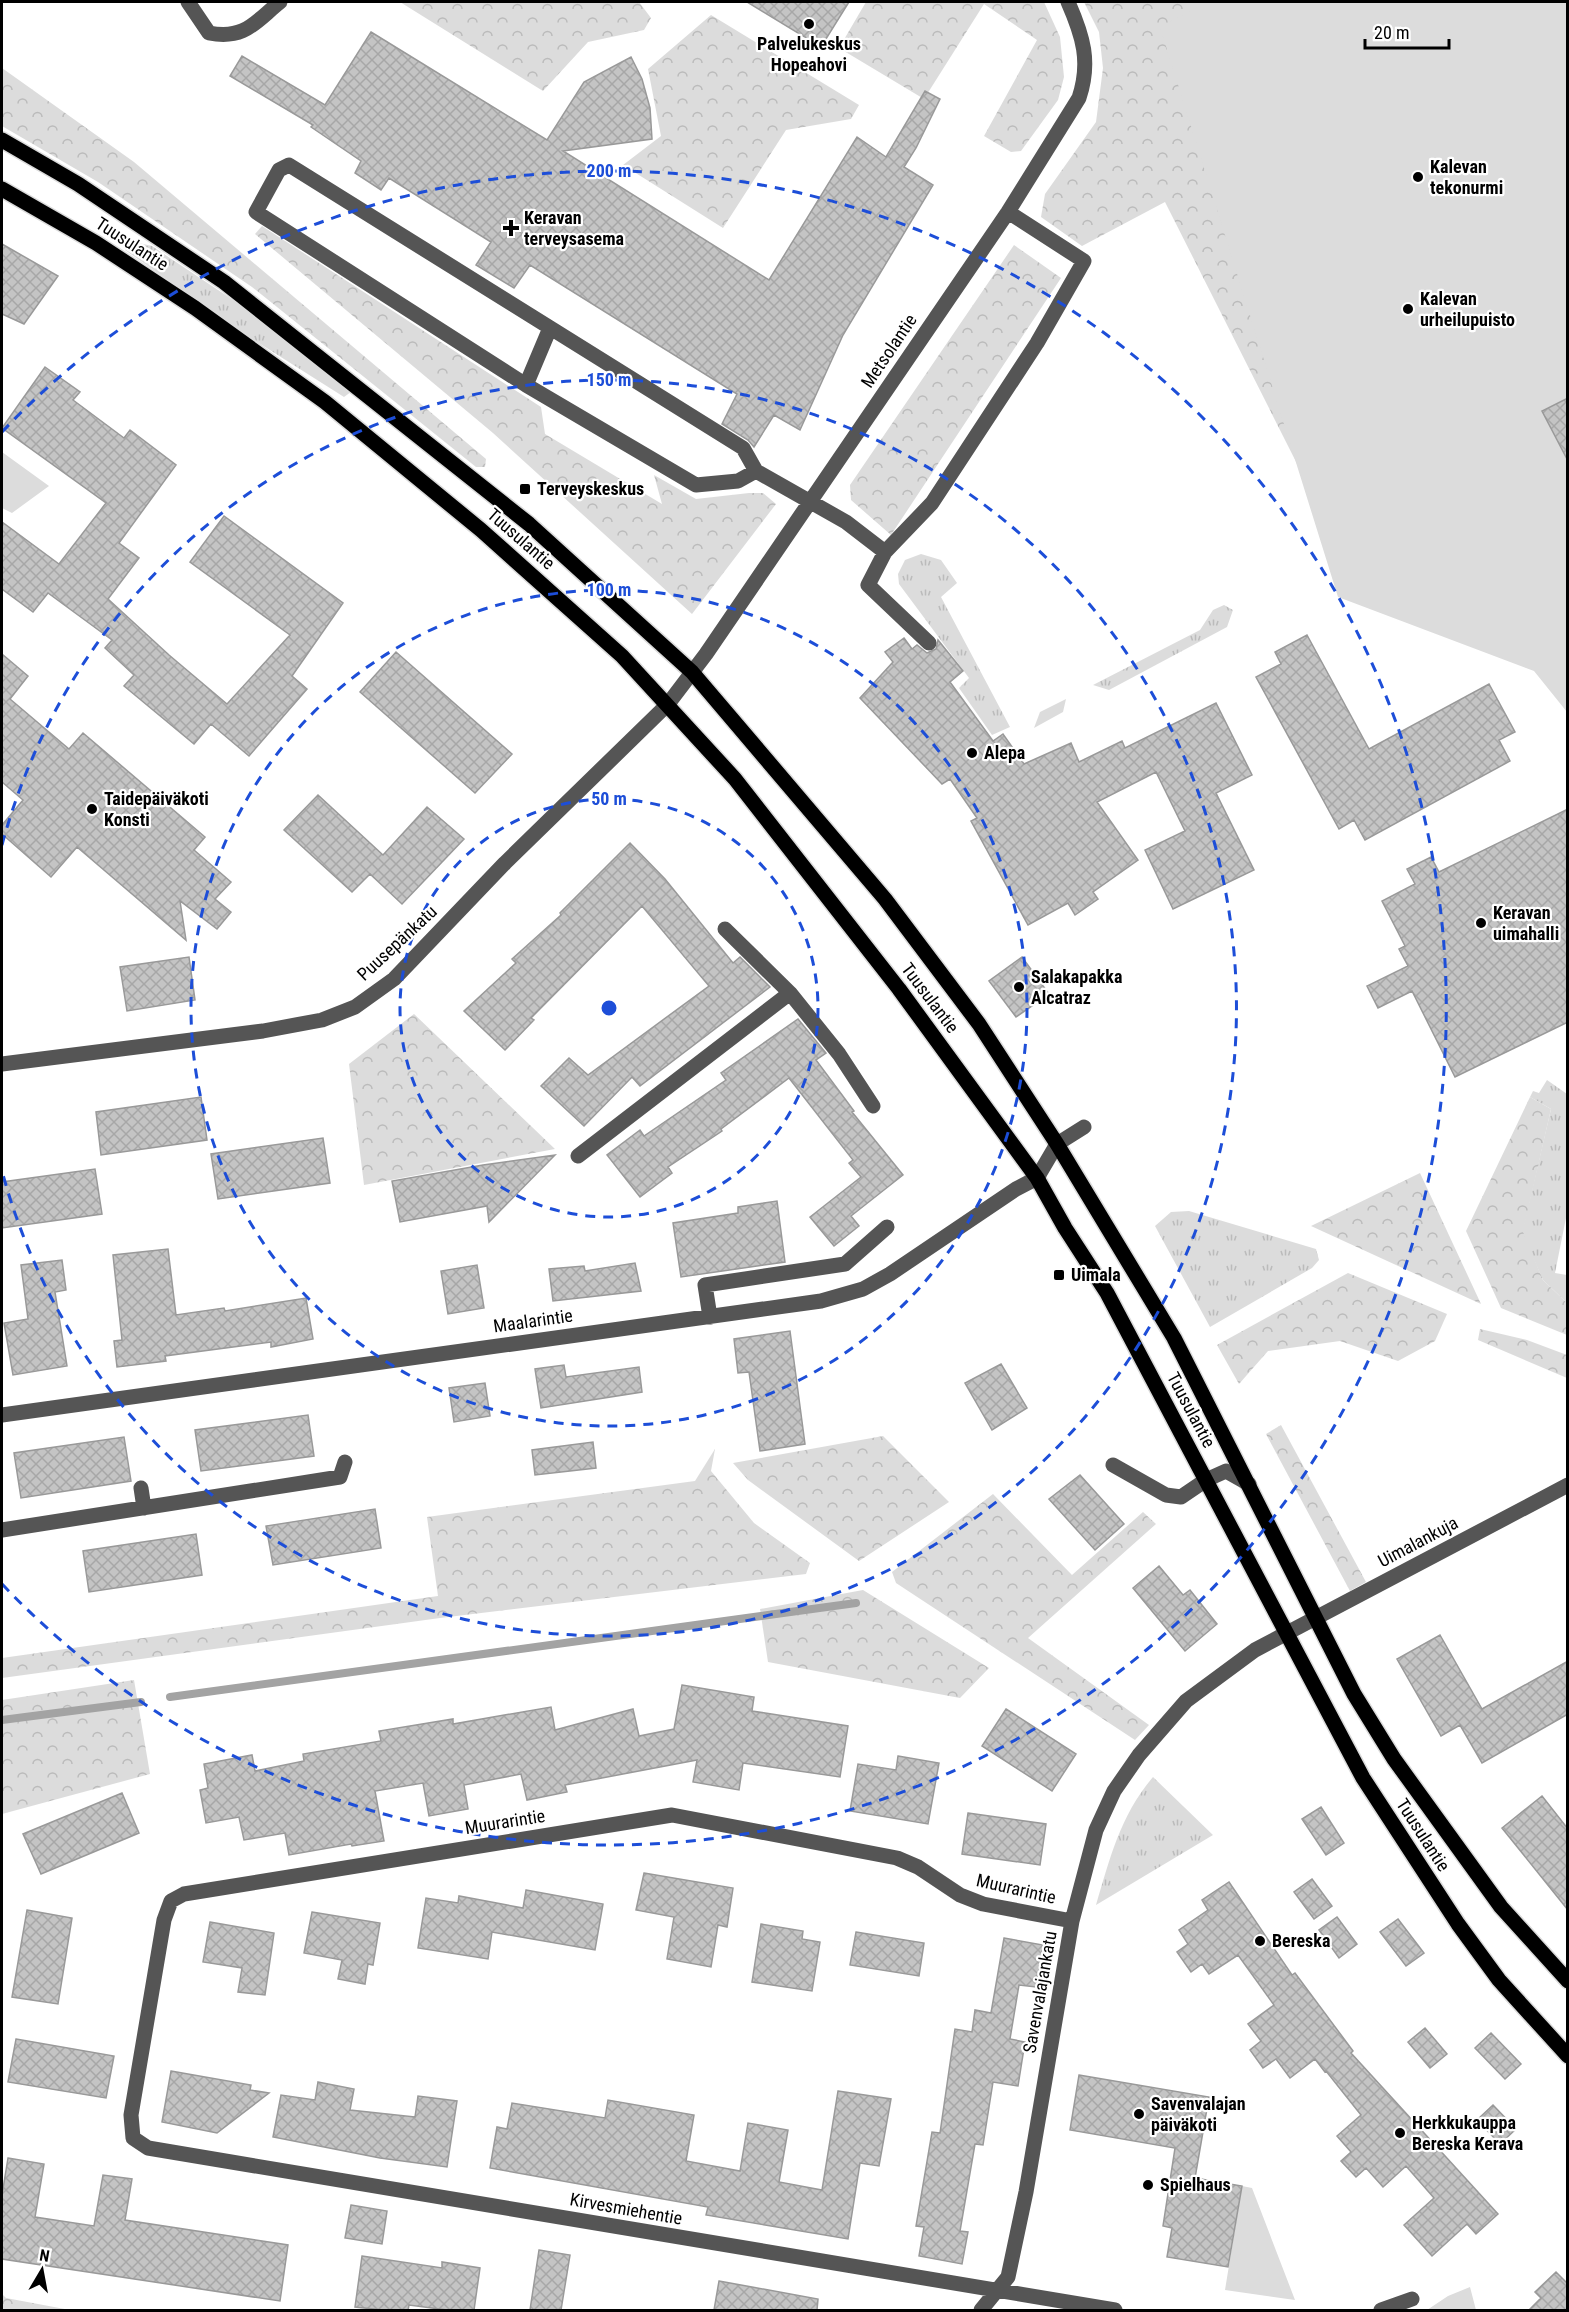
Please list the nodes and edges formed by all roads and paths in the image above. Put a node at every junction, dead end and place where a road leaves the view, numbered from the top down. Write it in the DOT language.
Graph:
graph roads {
  1 [pos="188,2"];
  2 [pos="280,2"];
  3 [pos="1068,2"];
  4 [pos="2,140"];
  5 [pos="2,189"];
  6 [pos="1008,212"];
  7 [pos="550,328"];
  8 [pos="526,385"];
  9 [pos="756,471"];
  10 [pos="810,501"];
  11 [pos="885,552"];
  12 [pos="929,643"];
  13 [pos="692,672"];
  14 [pos="668,704"];
  15 [pos="725,929"];
  16 [pos="790,993"];
  17 [pos="2,1064"];
  18 [pos="873,1106"];
  19 [pos="1084,1127"];
  20 [pos="1057,1144"];
  21 [pos="578,1156"];
  22 [pos="1037,1178"];
  23 [pos="887,1227"];
  24 [pos="710,1317"];
  25 [pos="2,1415"];
  26 [pos="345,1462"];
  27 [pos="1113,1465"];
  28 [pos="1206,1480"];
  29 [pos="1250,1484"];
  30 [pos="1568,1485"];
  31 [pos="141,1488"];
  32 [pos="144,1508"];
  33 [pos="2,1530"];
  34 [pos="1317,1617"];
  35 [pos="1287,1634"];
  36 [pos="1072,1921"];
  37 [pos="1568,1981"];
  38 [pos="1568,2056"];
  39 [pos="134,2138"];
  40 [pos="998,2292"];
  41 [pos="1412,2299"];
  42 [pos="981,2310"];
  43 [pos="1115,2310"];
  44 [pos="1381,2310"];
  1 -- 2 [label="street"];
  3 -- 6 [label="street, Metsolantie"];
  4 -- 13 [label="main road, Tuusulantie"];
  5 -- 14 [label="main road, Tuusulantie"];
  6 -- 10 [label="street, Metsolantie"];
  6 -- 11 [label="street"];
  7 -- 8 [label="street"];
  7 -- 8 [label="street"];
  7 -- 9 [label="street"];
  8 -- 9 [label="street"];
  9 -- 10 [label="street"];
  10 -- 11 [label="street"];
  10 -- 13 [label="street, Metsolantie"];
  11 -- 12 [label="street"];
  13 -- 14 [label="street, Metsolantie"];
  13 -- 20 [label="main road, Tuusulantie"];
  14 -- 17 [label="street, Puusepänkatu"];
  14 -- 22 [label="main road, Tuusulantie"];
  15 -- 16 [label="street"];
  16 -- 18 [label="street"];
  16 -- 21 [label="street"];
  19 -- 20 [label="street"];
  20 -- 22 [label="street"];
  20 -- 29 [label="main road, Tuusulantie"];
  22 -- 24 [label="street, Maalarintie"];
  22 -- 28 [label="main road, Tuusulantie"];
  23 -- 24 [label="street"];
  24 -- 25 [label="street, Maalarintie"];
  26 -- 32 [label="street"];
  27 -- 28 [label="street"];
  28 -- 29 [label="street"];
  28 -- 35 [label="main road, Tuusulantie"];
  29 -- 34 [label="main road, Tuusulantie"];
  30 -- 34 [label="street, Uimalankuja"];
  31 -- 32 [label="street"];
  32 -- 33 [label="street"];
  34 -- 35 [label="street, Uimalankuja"];
  34 -- 37 [label="main road, Tuusulantie"];
  35 -- 36 [label="street, Savenvalajankatu"];
  35 -- 38 [label="main road, Tuusulantie"];
  36 -- 39 [label="street, Muurarintie"];
  36 -- 40 [label="street, Savenvalajankatu"];
  39 -- 40 [label="street, Kirvesmiehentie"];
  40 -- 42 [label="street, Savenvalajankatu"];
  40 -- 43 [label="street, Kirvesmiehentie"];
  41 -- 44 [label="street"];
}
